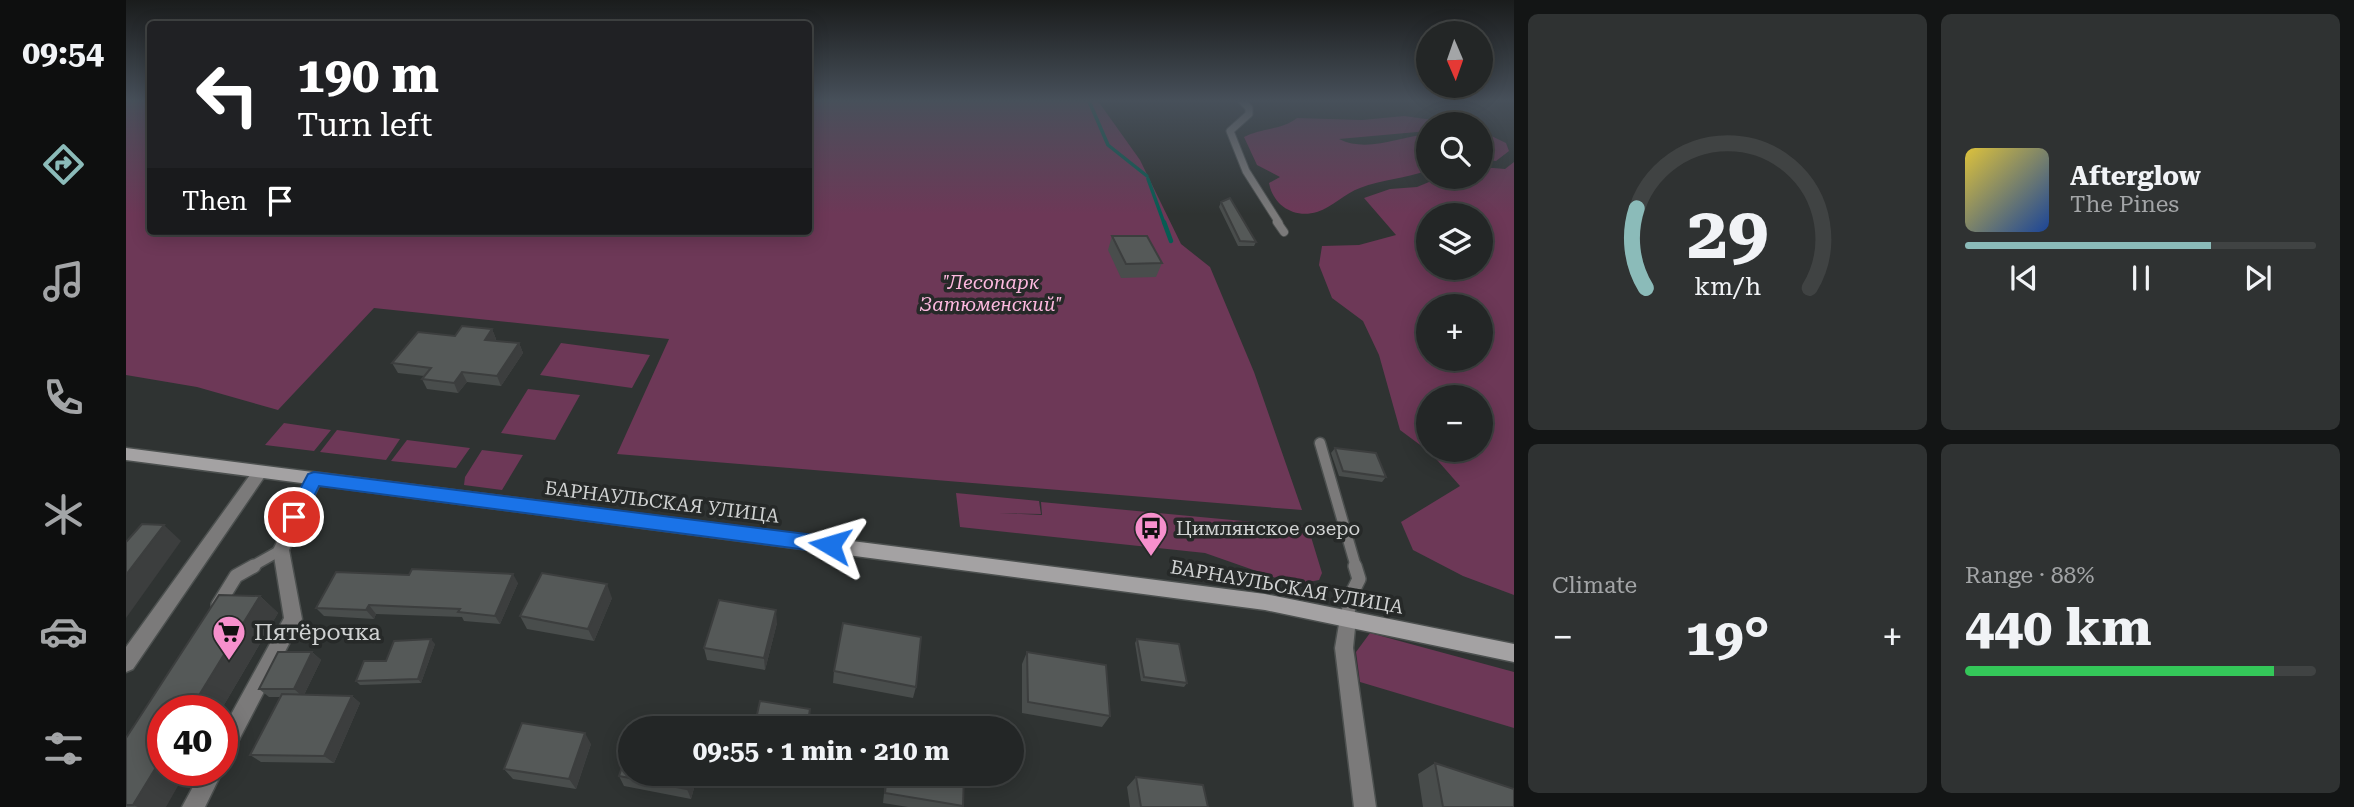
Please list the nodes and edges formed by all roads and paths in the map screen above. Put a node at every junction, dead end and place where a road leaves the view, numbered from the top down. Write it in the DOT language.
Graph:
graph roads {
  1 [pos="1233,139"];
  2 [pos="1284,232"];
  3 [pos="1320,443"];
  4 [pos="126,454"];
  5 [pos="260,472"];
  6 [pos="314,479"];
  7 [pos="281,550"];
  8 [pos="1348,618"];
  9 [pos="208,622"];
  10 [pos="1514,653"];
  11 [pos="126,663"];
  12 [pos="238,722"];
  13 [pos="204,786"];
  14 [pos="193,807"];
  15 [pos="1365,807"];
  1 -- 2 [label="lane"];
  3 -- 8 [label="lane"];
  4 -- 5 [label="street, БАРНАУЛЬСКАЯ УЛИЦА"];
  5 -- 6 [label="street, БАРНАУЛЬСКАЯ УЛИЦА"];
  5 -- 11 [label="street"];
  6 -- 7 [label="street"];
  6 -- 8 [label="street, БАРНАУЛЬСКАЯ УЛИЦА"];
  7 -- 9 [label="lane"];
  7 -- 12 [label="street"];
  8 -- 10 [label="street, БАРНАУЛЬСКАЯ УЛИЦА"];
  8 -- 15 [label="street"];
  13 -- 14 [label="street"];
}
